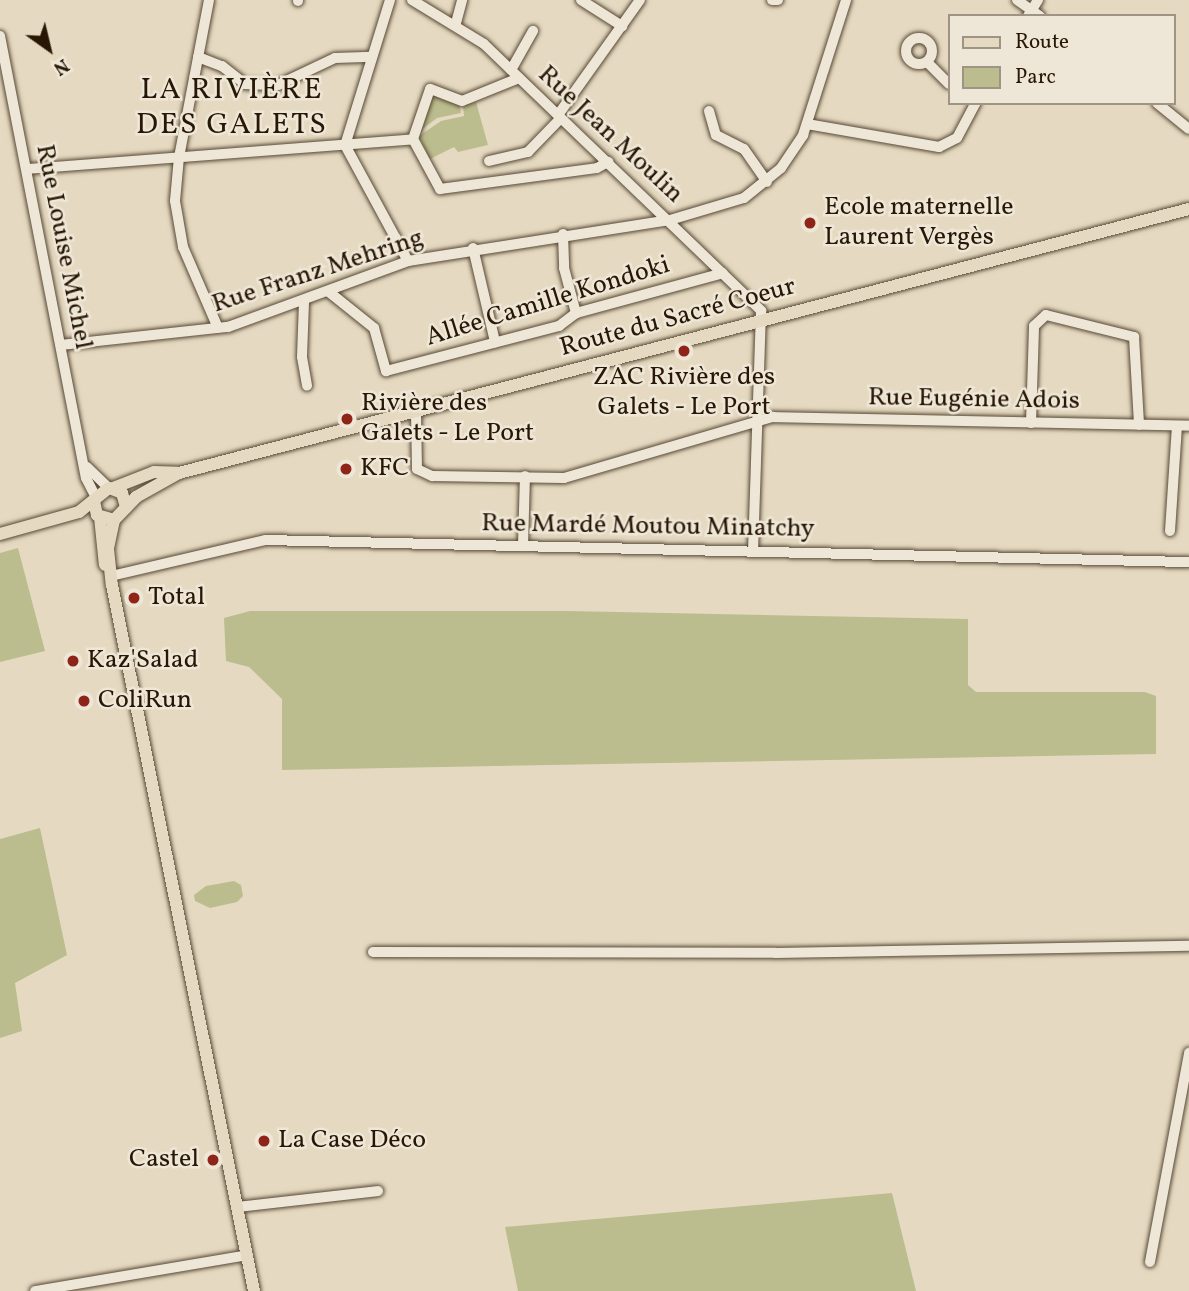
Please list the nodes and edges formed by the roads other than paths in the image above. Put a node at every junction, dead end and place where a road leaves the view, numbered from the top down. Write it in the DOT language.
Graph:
graph roads {
  1 [pos="209,0"];
  2 [pos="390,0"];
  3 [pos="412,0"];
  4 [pos="462,0"];
  5 [pos="581,0"];
  6 [pos="640,0"];
  7 [pos="772,0"];
  8 [pos="778,0"];
  9 [pos="846,0"];
  10 [pos="1017,0"];
  11 [pos="1038,0"];
  12 [pos="1034,14"];
  13 [pos="456,23"];
  14 [pos="621,26"];
  15 [pos="533,31"];
  16 [pos="0,36"];
  17 [pos="198,57"];
  18 [pos="372,57"];
  19 [pos="928,62"];
  20 [pos="511,70"];
  21 [pos="519,78"];
  22 [pos="948,83"];
  23 [pos="975,105"];
  24 [pos="1159,105"];
  25 [pos="709,111"];
  26 [pos="559,117"];
  27 [pos="807,124"];
  28 [pos="1189,129"];
  29 [pos="413,139"];
  30 [pos="345,145"];
  31 [pos="179,157"];
  32 [pos="489,161"];
  33 [pos="608,162"];
  34 [pos="27,169"];
  35 [pos="767,182"];
  36 [pos="1189,209"];
  37 [pos="670,220"];
  38 [pos="563,234"];
  39 [pos="473,248"];
  40 [pos="408,261"];
  41 [pos="723,273"];
  42 [pos="329,292"];
  43 [pos="304,302"];
  44 [pos="576,313"];
  45 [pos="764,318"];
  46 [pos="218,328"];
  47 [pos="495,342"];
  48 [pos="61,345"];
  49 [pos="307,386"];
  50 [pos="416,412"];
  51 [pos="759,421"];
  52 [pos="1031,423"];
  53 [pos="1139,425"];
  54 [pos="1177,426"];
  55 [pos="1189,426"];
  56 [pos="87,467"];
  57 [pos="179,474"];
  58 [pos="525,476"];
  59 [pos="111,488"];
  60 [pos="94,498"];
  61 [pos="126,507"];
  62 [pos="98,516"];
  63 [pos="55,520"];
  64 [pos="114,520"];
  65 [pos="1170,531"];
  66 [pos="0,534"];
  67 [pos="523,546"];
  68 [pos="752,550"];
  69 [pos="1189,562"];
  70 [pos="111,581"];
  71 [pos="1189,946"];
  72 [pos="373,952"];
  73 [pos="1189,1053"];
  74 [pos="378,1191"];
  75 [pos="238,1207"];
  76 [pos="247,1255"];
  77 [pos="1150,1262"];
  78 [pos="59,1289"];
  79 [pos="36,1291"];
  80 [pos="254,1291"];
  1 -- 17 [label="street"];
  2 -- 18 [label="street"];
  3 -- 13 [label="street, Rue Jean Moulin"];
  4 -- 13 [label="street"];
  5 -- 14 [label="street"];
  6 -- 14 [label="street"];
  7 -- 8 [label="street"];
  9 -- 27 [label="street, Rue Franz Mehring"];
  10 -- 12 [label="street"];
  11 -- 12 [label="street"];
  13 -- 20 [label="street, Rue Jean Moulin"];
  14 -- 26 [label="street"];
  15 -- 20 [label="street"];
  16 -- 34 [label="street, Rue Louise Michel"];
  17 -- 18 [label="street"];
  17 -- 31 [label="street"];
  18 -- 30 [label="street"];
  19 -- 22 [label="street"];
  20 -- 21 [label="street, Rue Jean Moulin"];
  21 -- 26 [label="street, Rue Jean Moulin"];
  21 -- 29 [label="street"];
  23 -- 27 [label="street"];
  24 -- 28 [label="street"];
  25 -- 35 [label="street"];
  26 -- 32 [label="street"];
  26 -- 33 [label="street, Rue Jean Moulin"];
  27 -- 35 [label="street, Rue Franz Mehring"];
  29 -- 30 [label="street"];
  29 -- 33 [label="street"];
  30 -- 31 [label="street"];
  30 -- 40 [label="street"];
  31 -- 34 [label="street"];
  31 -- 46 [label="street"];
  33 -- 37 [label="street, Rue Jean Moulin"];
  34 -- 48 [label="street, Rue Louise Michel"];
  35 -- 37 [label="street, Rue Franz Mehring"];
  36 -- 45 [label="main road, Route du Sacré Coeur"];
  37 -- 38 [label="street, Rue Franz Mehring"];
  37 -- 41 [label="street, Rue Jean Moulin"];
  38 -- 39 [label="street, Rue Franz Mehring"];
  38 -- 44 [label="street"];
  39 -- 40 [label="street, Rue Franz Mehring"];
  39 -- 47 [label="street"];
  40 -- 42 [label="street, Rue Franz Mehring"];
  41 -- 44 [label="street, Allée Camille Kondoki"];
  41 -- 45 [label="street, Rue Jean Moulin"];
  42 -- 43 [label="street, Rue Franz Mehring"];
  42 -- 47 [label="street, Allée Camille Kondoki"];
  43 -- 46 [label="street, Rue Franz Mehring"];
  43 -- 49 [label="street"];
  44 -- 47 [label="street, Allée Camille Kondoki"];
  45 -- 50 [label="main road, Route du Sacré Coeur"];
  45 -- 51 [label="street"];
  46 -- 48 [label="street, Rue Franz Mehring"];
  48 -- 56 [label="street, Rue Louise Michel"];
  50 -- 57 [label="main road, Route du Sacré Coeur"];
  50 -- 58 [label="street, Rue Eugénie Adois"];
  51 -- 52 [label="street, Rue Eugénie Adois"];
  51 -- 58 [label="street, Rue Eugénie Adois"];
  51 -- 68 [label="street"];
  52 -- 53 [label="street, Rue Eugénie Adois"];
  52 -- 53 [label="street"];
  53 -- 54 [label="street, Rue Eugénie Adois"];
  54 -- 55 [label="street, Rue Eugénie Adois"];
  54 -- 65 [label="street"];
  56 -- 59 [label="street"];
  56 -- 60 [label="street, Rue Louise Michel"];
  57 -- 59 [label="main road, Route du Sacré Coeur"];
  57 -- 61 [label="main road, Route du Sacré Coeur"];
  58 -- 67 [label="street"];
  59 -- 60 [label="main road"];
  59 -- 61 [label="main road"];
  60 -- 62 [label="main road"];
  60 -- 63 [label="main road"];
  61 -- 64 [label="main road"];
  62 -- 63 [label="main road"];
  62 -- 64 [label="main road"];
  62 -- 70 [label="main road"];
  63 -- 66 [label="main road"];
  64 -- 70 [label="main road"];
  67 -- 68 [label="street, Rue Mardé Moutou Minatchy"];
  67 -- 70 [label="street, Rue Mardé Moutou Minatchy"];
  68 -- 69 [label="street, Rue Mardé Moutou Minatchy"];
  70 -- 75 [label="main road"];
  71 -- 72 [label="street"];
  73 -- 77 [label="street"];
  74 -- 75 [label="street"];
  75 -- 76 [label="main road"];
  76 -- 78 [label="street"];
  76 -- 80 [label="main road"];
  78 -- 79 [label="street"];
}
